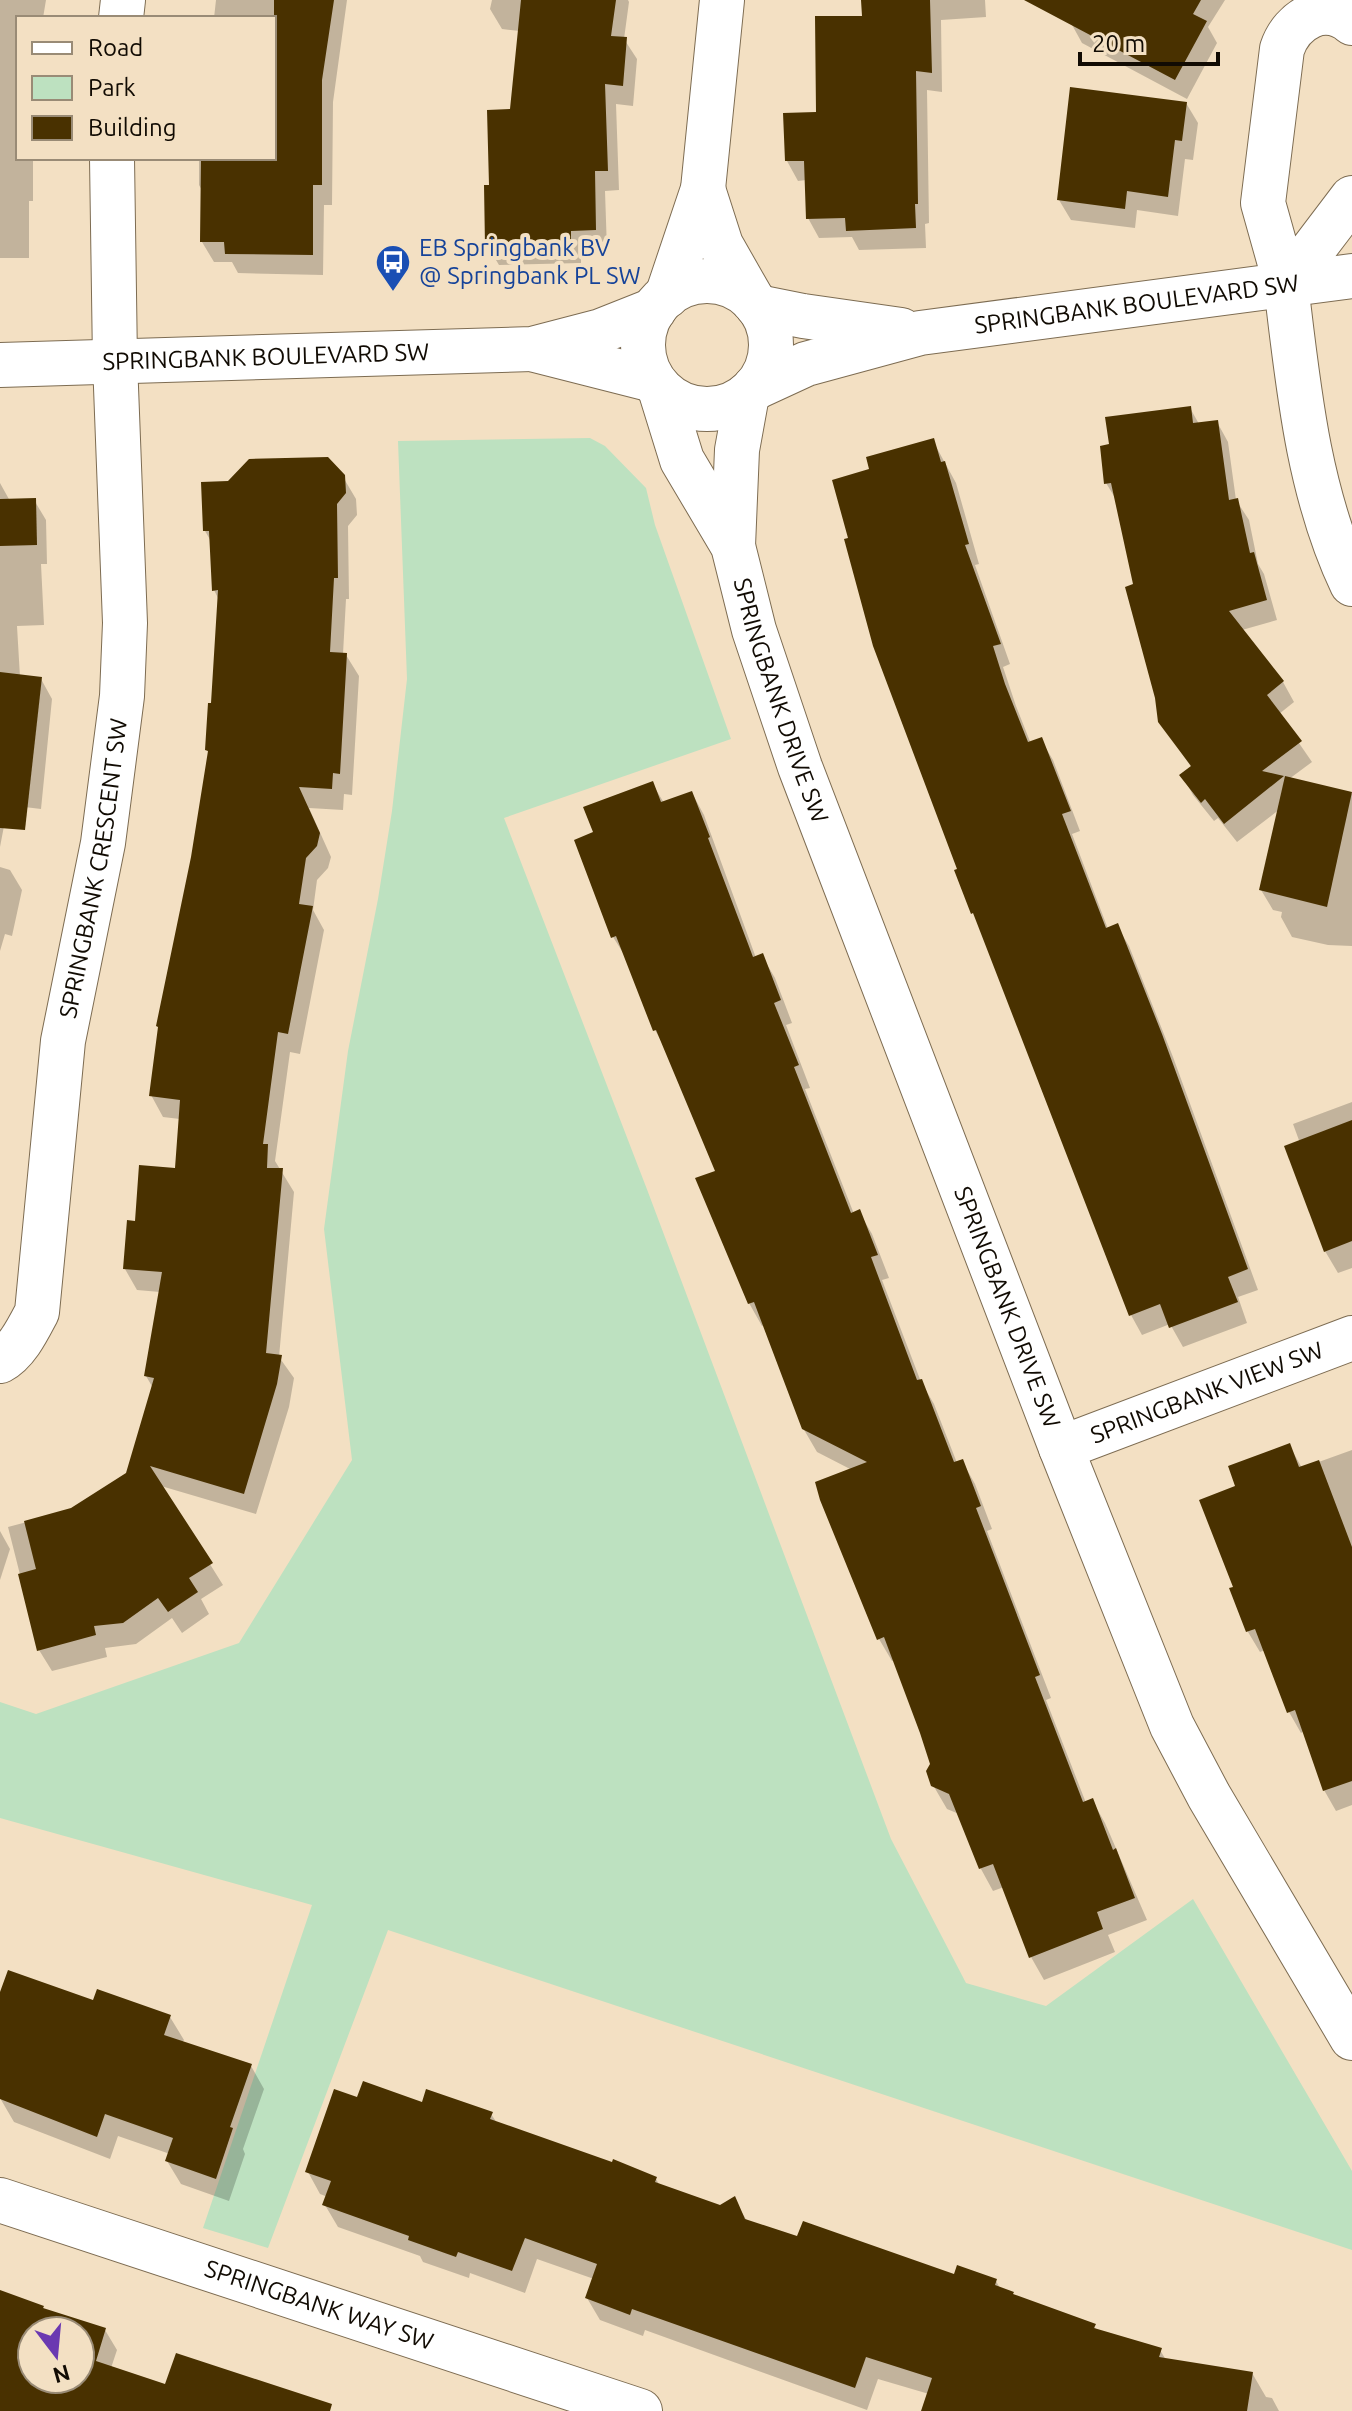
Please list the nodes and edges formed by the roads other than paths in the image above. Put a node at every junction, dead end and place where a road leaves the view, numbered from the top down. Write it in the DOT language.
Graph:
graph roads {
  1 [pos="722,0"];
  2 [pos="1352,23"];
  3 [pos="112,160"];
  4 [pos="703,189"];
  5 [pos="1352,198"];
  6 [pos="1352,276"];
  7 [pos="1286,285"];
  8 [pos="660,303"];
  9 [pos="756,304"];
  10 [pos="920,333"];
  11 [pos="532,349"];
  12 [pos="115,361"];
  13 [pos="0,365"];
  14 [pos="656,384"];
  15 [pos="751,392"];
  16 [pos="733,546"];
  17 [pos="1352,584"];
  18 [pos="1352,1338"];
  19 [pos="0,1361"];
  20 [pos="1061,1448"];
  21 [pos="1352,2038"];
  22 [pos="0,2200"];
  23 [pos="640,2411"];
  1 -- 4 [label="street"];
  2 -- 7 [label="street"];
  3 -- 12 [label="street, SPRINGBANK CRESCENT SW"];
  4 -- 8 [label="street"];
  4 -- 9 [label="street"];
  5 -- 7 [label="street"];
  6 -- 7 [label="street, SPRINGBANK BOULEVARD SW"];
  7 -- 10 [label="street, SPRINGBANK BOULEVARD SW"];
  7 -- 17 [label="street"];
  8 -- 9 [label="street"];
  8 -- 11 [label="street, SPRINGBANK BOULEVARD SW"];
  8 -- 14 [label="street"];
  9 -- 10 [label="street, SPRINGBANK BOULEVARD SW"];
  9 -- 15 [label="street"];
  10 -- 15 [label="street, SPRINGBANK BOULEVARD SW"];
  11 -- 12 [label="street, SPRINGBANK BOULEVARD SW"];
  11 -- 14 [label="street, SPRINGBANK BOULEVARD SW"];
  12 -- 13 [label="street, SPRINGBANK BOULEVARD SW"];
  12 -- 19 [label="street, SPRINGBANK CRESCENT SW"];
  14 -- 15 [label="street"];
  14 -- 16 [label="street, SPRINGBANK DRIVE SW"];
  15 -- 16 [label="street, SPRINGBANK DRIVE SW"];
  16 -- 20 [label="street, SPRINGBANK DRIVE SW"];
  18 -- 20 [label="street, SPRINGBANK VIEW SW"];
  20 -- 21 [label="street, SPRINGBANK DRIVE SW"];
  22 -- 23 [label="street, SPRINGBANK WAY SW"];
}
